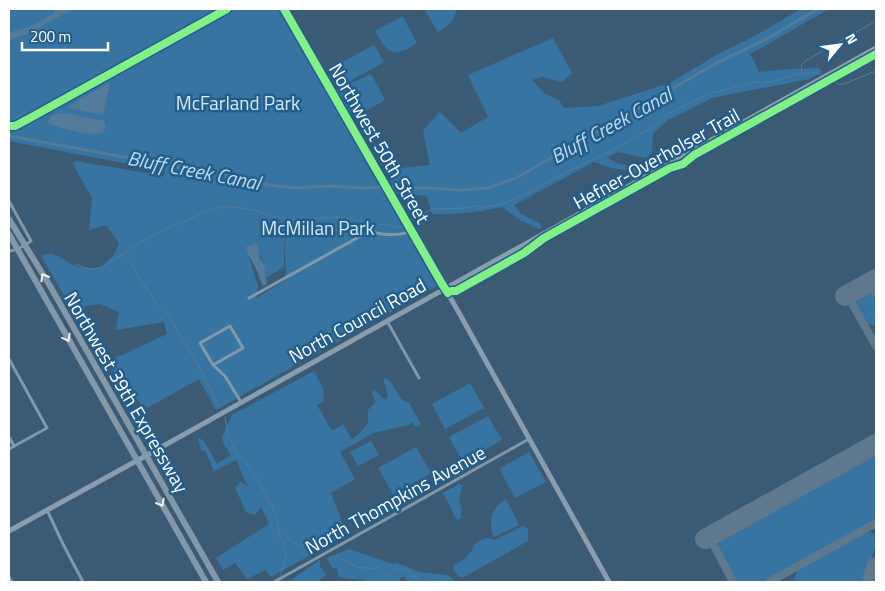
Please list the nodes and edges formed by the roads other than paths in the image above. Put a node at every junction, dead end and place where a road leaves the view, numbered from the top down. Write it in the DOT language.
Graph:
graph roads {
  1 [pos="227,9"];
  2 [pos="284,9"];
  3 [pos="156,48"];
  4 [pos="876,48"];
  5 [pos="9,201"];
  6 [pos="9,218"];
  7 [pos="412,231"];
  8 [pos="9,234"];
  9 [pos="25,245"];
  10 [pos="17,250"];
  11 [pos="9,251"];
  12 [pos="444,288"];
  13 [pos="249,298"];
  14 [pos="387,321"];
  15 [pos="9,359"];
  16 [pos="213,365"];
  17 [pos="419,378"];
  18 [pos="241,402"];
  19 [pos="9,437"];
  20 [pos="529,439"];
  21 [pos="14,446"];
  22 [pos="9,449"];
  23 [pos="146,456"];
  24 [pos="137,461"];
  25 [pos="47,510"];
  26 [pos="9,531"];
  27 [pos="9,577"];
  28 [pos="12,582"];
  29 [pos="84,582"];
  30 [pos="206,582"];
  31 [pos="218,582"];
  32 [pos="274,582"];
  33 [pos="609,582"];
  1 -- 3 [label="street"];
  2 -- 7 [label="main road, Northwest 50th Street"];
  4 -- 12 [label="main road, North Council Road"];
  5 -- 9 [label="street"];
  6 -- 9 [label="highway, Northwest 39th Expressway"];
  7 -- 12 [label="main road, Northwest 50th Street"];
  7 -- 13 [label="street"];
  8 -- 10 [label="highway, Northwest 39th Expressway"];
  9 -- 10 [label="street"];
  23 -- 9 [label="highway, Northwest 39th Expressway, one-way"];
  10 -- 11 [label="street"];
  10 -- 24 [label="highway, Northwest 39th Expressway, one-way"];
  12 -- 14 [label="main road, North Council Road"];
  12 -- 20 [label="main road, Northwest 50th Street"];
  14 -- 17 [label="street"];
  14 -- 18 [label="main road, North Council Road"];
  15 -- 21 [label="street"];
  16 -- 16 [label="street"];
  16 -- 18 [label="street"];
  18 -- 23 [label="main road, North Council Road"];
  19 -- 21 [label="street"];
  20 -- 32 [label="street, North Thompkins Avenue"];
  20 -- 33 [label="main road, Northwest 50th Street"];
  21 -- 22 [label="street"];
  23 -- 24 [label="main road, North Council Road"];
  23 -- 31 [label="highway, Northwest 39th Expressway"];
  24 -- 25 [label="main road, North Council Road"];
  24 -- 30 [label="highway, Northwest 39th Expressway, one-way"];
  25 -- 26 [label="main road, North Council Road"];
  25 -- 29 [label="street"];
  27 -- 28 [label="street"];
}
